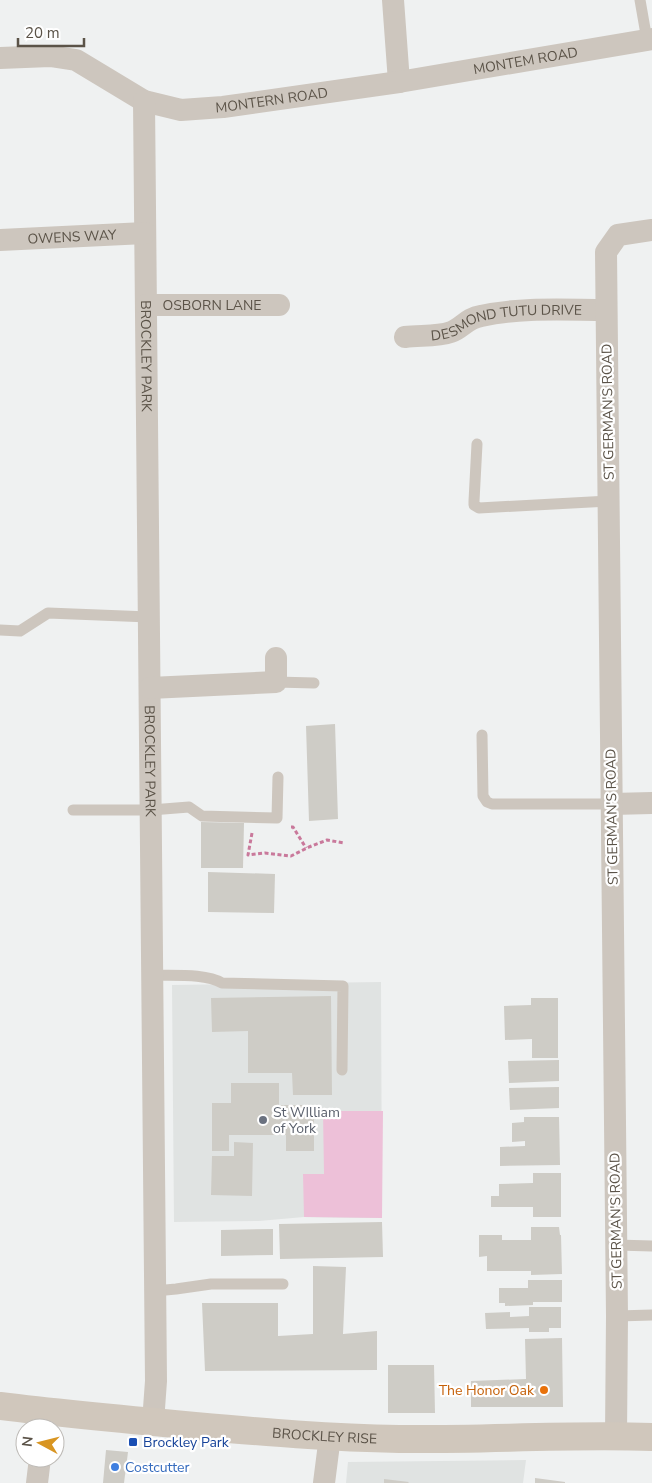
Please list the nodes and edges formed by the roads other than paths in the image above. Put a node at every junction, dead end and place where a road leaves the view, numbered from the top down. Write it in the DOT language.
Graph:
graph roads {
  1 [pos="393,0"];
  2 [pos="640,0"];
  3 [pos="649,40"];
  4 [pos="0,58"];
  5 [pos="399,82"];
  6 [pos="144,100"];
  7 [pos="652,230"];
  8 [pos="145,233"];
  9 [pos="0,240"];
  10 [pos="146,305"];
  11 [pos="279,305"];
  12 [pos="606,310"];
  13 [pos="406,337"];
  14 [pos="477,444"];
  15 [pos="609,501"];
  16 [pos="149,617"];
  17 [pos="0,630"];
  18 [pos="276,658"];
  19 [pos="276,682"];
  20 [pos="314,683"];
  21 [pos="150,688"];
  22 [pos="482,735"];
  23 [pos="278,777"];
  24 [pos="652,803"];
  25 [pos="612,804"];
  26 [pos="73,810"];
  27 [pos="151,810"];
  28 [pos="152,975"];
  29 [pos="342,1070"];
  30 [pos="616,1244"];
  31 [pos="652,1246"];
  32 [pos="283,1284"];
  33 [pos="155,1291"];
  34 [pos="652,1315"];
  35 [pos="616,1316"];
  36 [pos="0,1406"];
  37 [pos="38,1418"];
  38 [pos="65,1420"];
  39 [pos="153,1422"];
  40 [pos="330,1436"];
  41 [pos="616,1436"];
  42 [pos="652,1437"];
  43 [pos="39,1468"];
  44 [pos="37,1483"];
  45 [pos="324,1483"];
  1 -- 5 [label="street"];
  2 -- 3 [label="lane"];
  3 -- 5 [label="street, MONTEM ROAD"];
  4 -- 6 [label="street"];
  5 -- 6 [label="street, MONTERN ROAD"];
  6 -- 8 [label="street, BROCKLEY PARK"];
  7 -- 12 [label="street, ST GERMAN'S ROAD"];
  8 -- 9 [label="street, OWENS WAY"];
  8 -- 10 [label="street, BROCKLEY PARK"];
  10 -- 11 [label="street, OSBORN LANE"];
  10 -- 16 [label="street, BROCKLEY PARK"];
  12 -- 13 [label="street, DESMOND TUTU DRIVE"];
  12 -- 15 [label="street, ST GERMAN'S ROAD"];
  14 -- 15 [label="lane"];
  15 -- 25 [label="street, ST GERMAN'S ROAD"];
  16 -- 17 [label="lane"];
  16 -- 21 [label="street, BROCKLEY PARK"];
  18 -- 19 [label="street"];
  19 -- 20 [label="lane"];
  19 -- 21 [label="street"];
  21 -- 27 [label="street, BROCKLEY PARK"];
  22 -- 25 [label="lane"];
  23 -- 27 [label="lane"];
  24 -- 25 [label="street"];
  25 -- 30 [label="street, ST GERMAN'S ROAD"];
  26 -- 27 [label="lane"];
  27 -- 28 [label="street, BROCKLEY PARK"];
  28 -- 29 [label="lane"];
  28 -- 33 [label="street, BROCKLEY PARK"];
  30 -- 31 [label="lane"];
  30 -- 35 [label="street, ST GERMAN'S ROAD"];
  32 -- 33 [label="lane"];
  33 -- 39 [label="street, BROCKLEY PARK"];
  34 -- 35 [label="lane"];
  35 -- 41 [label="street, ST GERMAN'S ROAD"];
  36 -- 37 [label="main road, BROCKLEY RISE"];
  38 -- 39 [label="main road, BROCKLEY RISE"];
  39 -- 40 [label="main road, BROCKLEY RISE"];
  40 -- 41 [label="main road, BROCKLEY RISE"];
  40 -- 45 [label="street"];
  41 -- 42 [label="main road, BROCKLEY RISE"];
  43 -- 44 [label="street"];
}
